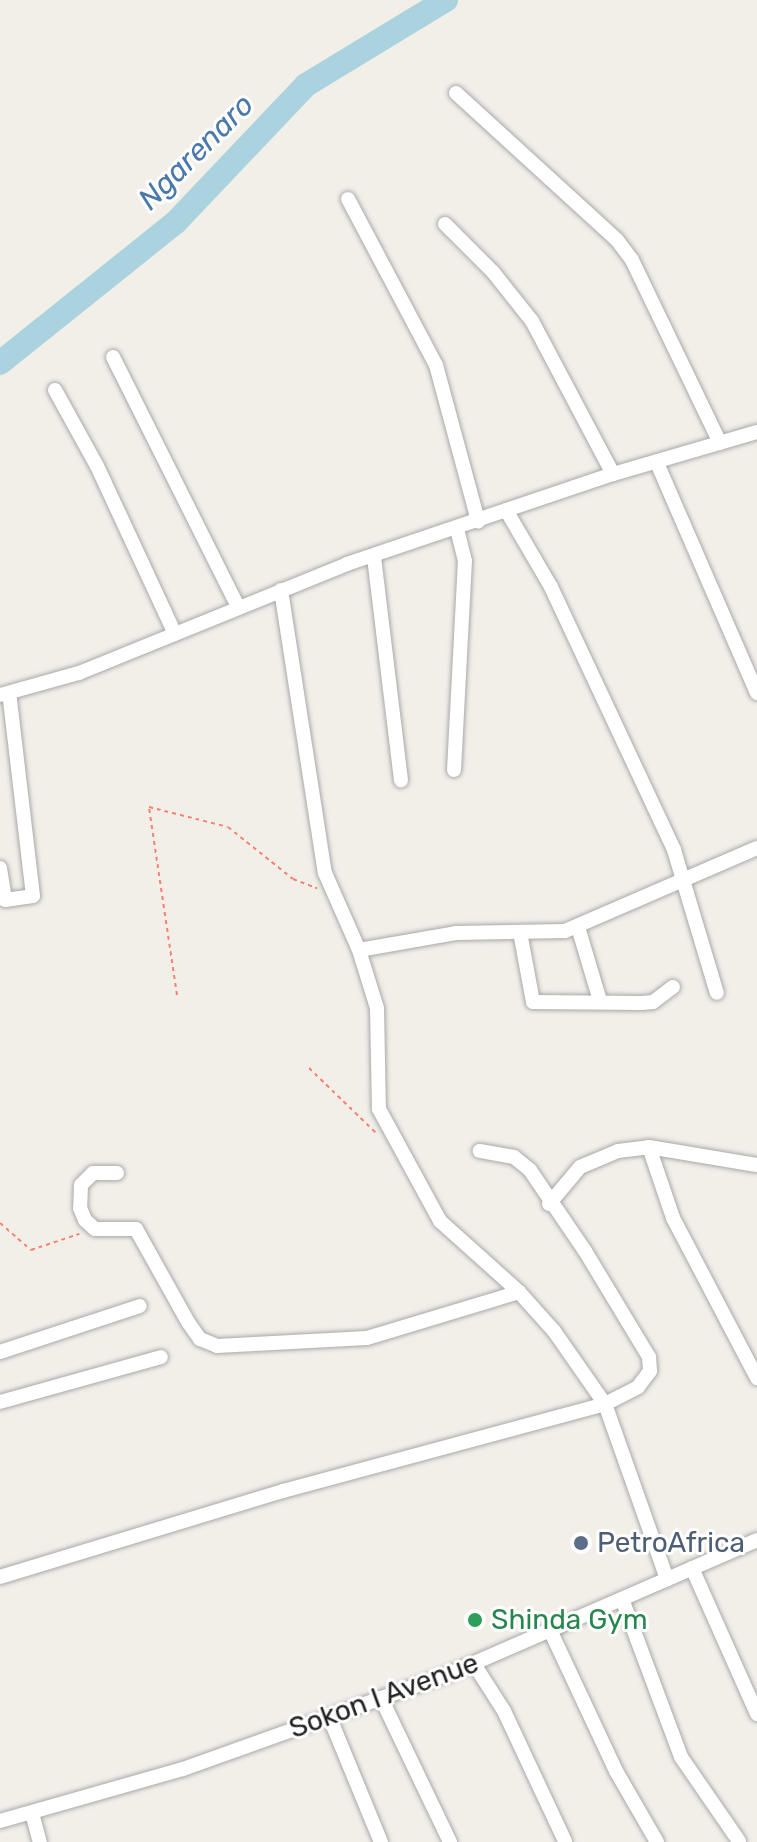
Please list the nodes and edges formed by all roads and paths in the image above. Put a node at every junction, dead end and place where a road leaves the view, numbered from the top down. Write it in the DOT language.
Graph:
graph roads {
  1 [pos="456,93"];
  2 [pos="348,199"];
  3 [pos="445,224"];
  4 [pos="113,357"];
  5 [pos="55,390"];
  6 [pos="757,432"];
  7 [pos="720,443"];
  8 [pos="657,463"];
  9 [pos="613,474"];
  10 [pos="506,510"];
  11 [pos="478,521"];
  12 [pos="457,528"];
  13 [pos="374,557"];
  14 [pos="281,590"];
  15 [pos="238,607"];
  16 [pos="175,634"];
  17 [pos="757,693"];
  18 [pos="4,694"];
  19 [pos="454,770"];
  20 [pos="401,780"];
  21 [pos="757,848"];
  22 [pos="0,868"];
  23 [pos="683,884"];
  24 [pos="330,886"];
  25 [pos="578,927"];
  26 [pos="520,932"];
  27 [pos="359,950"];
  28 [pos="673,987"];
  29 [pos="717,993"];
  30 [pos="177,995"];
  31 [pos="600,1001"];
  32 [pos="309,1068"];
  33 [pos="392,1138"];
  34 [pos="649,1147"];
  35 [pos="480,1151"];
  36 [pos="757,1165"];
  37 [pos="117,1173"];
  38 [pos="549,1204"];
  39 [pos="0,1223"];
  40 [pos="95,1229"];
  41 [pos="519,1292"];
  42 [pos="140,1306"];
  43 [pos="0,1352"];
  44 [pos="161,1357"];
  45 [pos="757,1378"];
  46 [pos="0,1402"];
  47 [pos="605,1404"];
  48 [pos="757,1540"];
  49 [pos="692,1568"];
  50 [pos="0,1577"];
  51 [pos="667,1579"];
  52 [pos="622,1599"];
  53 [pos="550,1630"];
  54 [pos="474,1664"];
  55 [pos="381,1698"];
  56 [pos="757,1714"];
  57 [pos="329,1716"];
  58 [pos="32,1813"];
  59 [pos="0,1821"];
  60 [pos="565,1841"];
  61 [pos="739,1841"];
  62 [pos="40,1842"];
  63 [pos="381,1842"];
  64 [pos="450,1842"];
  65 [pos="657,1842"];
  1 -- 7 [label="street"];
  2 -- 11 [label="street"];
  3 -- 9 [label="street"];
  4 -- 15 [label="street"];
  5 -- 16 [label="street"];
  6 -- 7 [label="street"];
  7 -- 8 [label="street"];
  8 -- 9 [label="street"];
  8 -- 17 [label="street"];
  9 -- 10 [label="street"];
  10 -- 11 [label="street"];
  10 -- 23 [label="street"];
  11 -- 12 [label="street"];
  12 -- 13 [label="street"];
  12 -- 19 [label="street"];
  13 -- 14 [label="street"];
  13 -- 20 [label="street"];
  14 -- 15 [label="street"];
  14 -- 24 [label="street"];
  15 -- 16 [label="street"];
  16 -- 18 [label="street"];
  18 -- 22 [label="street"];
  21 -- 23 [label="street"];
  23 -- 25 [label="street"];
  23 -- 29 [label="street"];
  24 -- 27 [label="street"];
  24 -- 30 [label="path"];
  25 -- 26 [label="street"];
  25 -- 31 [label="street"];
  26 -- 27 [label="street"];
  26 -- 31 [label="street"];
  27 -- 33 [label="street"];
  28 -- 31 [label="street"];
  32 -- 33 [label="path"];
  33 -- 41 [label="street"];
  34 -- 36 [label="street"];
  34 -- 38 [label="street"];
  34 -- 45 [label="street"];
  35 -- 38 [label="street"];
  37 -- 40 [label="street"];
  38 -- 47 [label="street"];
  39 -- 40 [label="path"];
  40 -- 41 [label="street"];
  41 -- 47 [label="street"];
  42 -- 43 [label="street"];
  44 -- 46 [label="street"];
  47 -- 50 [label="street"];
  47 -- 51 [label="street"];
  48 -- 49 [label="street, Sokon I Avenue"];
  49 -- 51 [label="street, Sokon I Avenue"];
  49 -- 56 [label="street"];
  51 -- 52 [label="street, Sokon I Avenue"];
  52 -- 53 [label="street, Sokon I Avenue"];
  52 -- 61 [label="street"];
  53 -- 54 [label="street, Sokon I Avenue"];
  53 -- 65 [label="street"];
  54 -- 55 [label="street, Sokon I Avenue"];
  54 -- 60 [label="street"];
  55 -- 57 [label="street, Sokon I Avenue"];
  55 -- 64 [label="street"];
  57 -- 58 [label="street, Sokon I Avenue"];
  57 -- 63 [label="street"];
  58 -- 59 [label="street, Sokon I Avenue"];
  58 -- 62 [label="street"];
}
